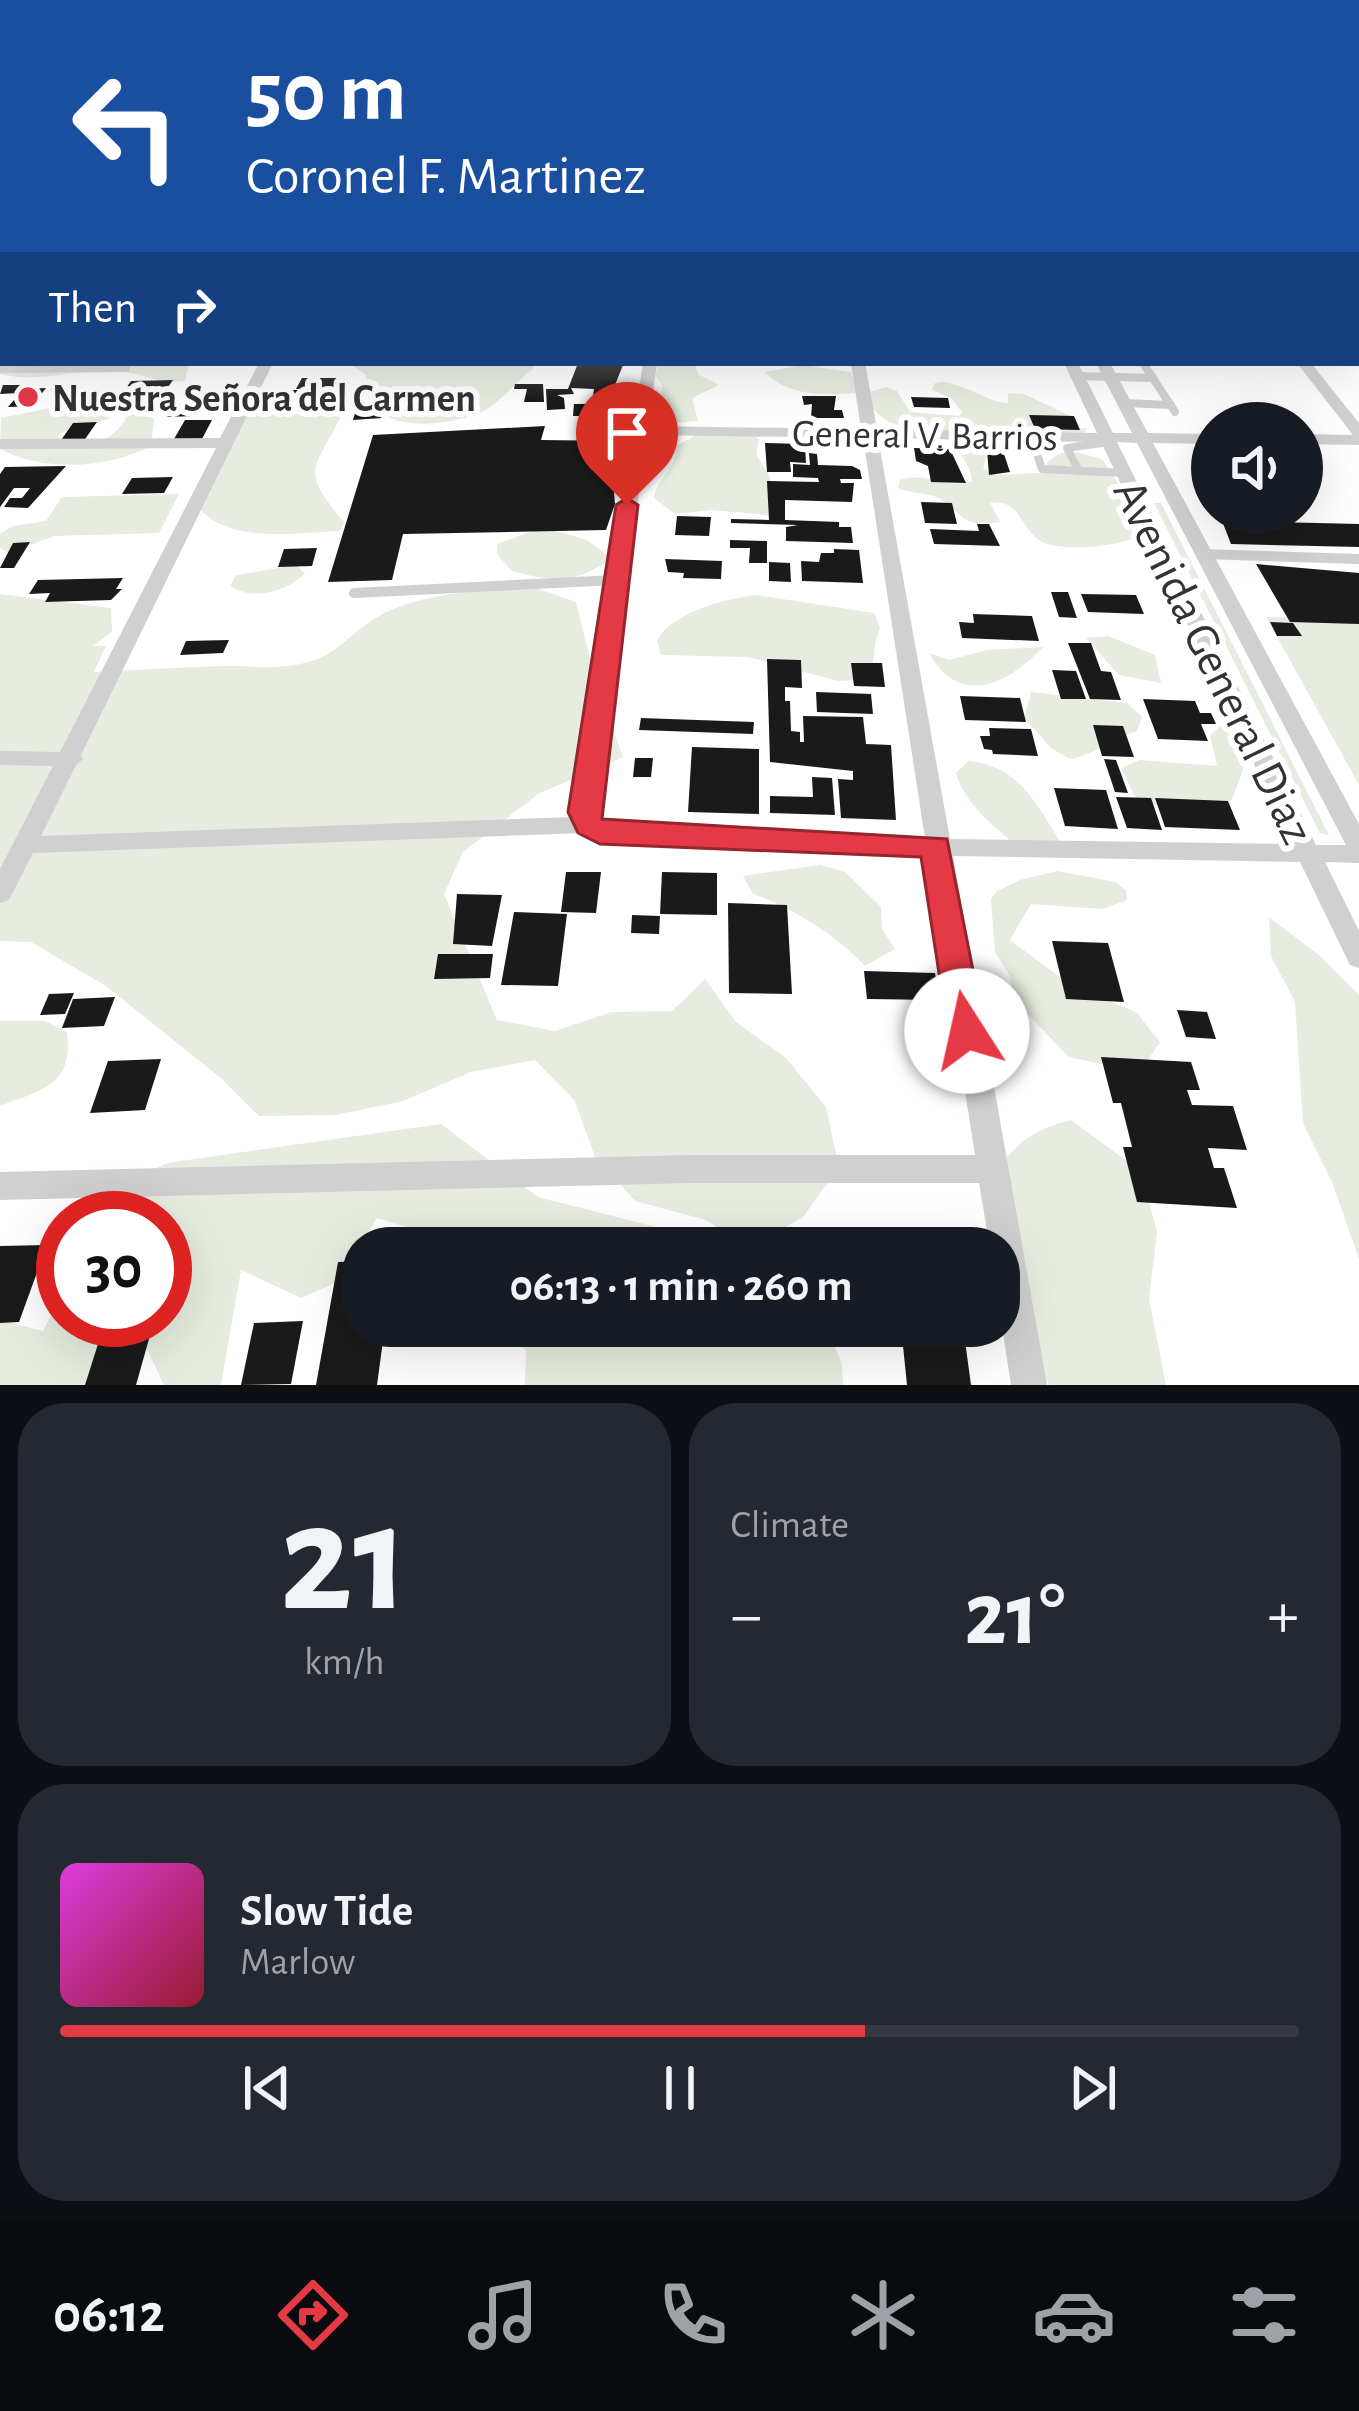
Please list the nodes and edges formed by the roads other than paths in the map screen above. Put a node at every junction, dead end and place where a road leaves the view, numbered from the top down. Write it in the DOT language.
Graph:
graph roads {
  1 [pos="264,366"];
  2 [pos="649,366"];
  3 [pos="858,366"];
  4 [pos="1145,366"];
  5 [pos="1306,366"];
  6 [pos="126,368"];
  7 [pos="0,369"];
  8 [pos="1074,370"];
  9 [pos="1107,370"];
  10 [pos="1153,378"];
  11 [pos="1124,403"];
  12 [pos="638,430"];
  13 [pos="867,433"];
  14 [pos="1031,436"];
  15 [pos="1359,436"];
  16 [pos="1323,438"];
  17 [pos="1143,439"];
  18 [pos="1191,439"];
  19 [pos="1070,440"];
  20 [pos="1108,440"];
  21 [pos="224,443"];
  22 [pos="0,444"];
  23 [pos="1079,471"];
  24 [pos="1124,472"];
  25 [pos="1204,554"];
  26 [pos="1359,559"];
  27 [pos="616,580"];
  28 [pos="354,593"];
  29 [pos="0,758"];
  30 [pos="72,759"];
  31 [pos="589,825"];
  32 [pos="26,845"];
  33 [pos="935,847"];
  34 [pos="1359,851"];
  35 [pos="1308,853"];
  36 [pos="0,894"];
  37 [pos="1359,958"];
  38 [pos="990,1168"];
  39 [pos="0,1186"];
  40 [pos="1029,1385"];
  1 -- 21 [label="street"];
  2 -- 12 [label="street"];
  3 -- 13 [label="street"];
  4 -- 10 [label="lane"];
  5 -- 15 [label="street"];
  6 -- 7 [label="lane"];
  8 -- 9 [label="lane"];
  8 -- 20 [label="street, Avenida General Diaz"];
  9 -- 10 [label="lane"];
  9 -- 11 [label="street, Avenida General Diaz"];
  10 -- 11 [label="lane"];
  11 -- 17 [label="street, Avenida General Diaz"];
  12 -- 13 [label="street, General V. Barrios"];
  12 -- 27 [label="street"];
  13 -- 14 [label="street, General V. Barrios"];
  13 -- 33 [label="street"];
  14 -- 19 [label="street, General V. Barrios"];
  14 -- 23 [label="lane"];
  15 -- 16 [label="street"];
  17 -- 18 [label="street, General V. Barrios"];
  17 -- 20 [label="street, General V. Barrios"];
  17 -- 25 [label="street, Avenida General Diaz"];
  19 -- 20 [label="street, General V. Barrios"];
  19 -- 23 [label="lane"];
  20 -- 24 [label="street, Avenida General Diaz"];
  21 -- 22 [label="street"];
  21 -- 30 [label="street"];
  23 -- 24 [label="lane"];
  24 -- 35 [label="street, Avenida General Diaz"];
  25 -- 26 [label="lane"];
  25 -- 34 [label="street, Avenida General Diaz"];
  27 -- 28 [label="lane"];
  27 -- 31 [label="street"];
  29 -- 30 [label="street"];
  30 -- 32 [label="street"];
  31 -- 32 [label="street"];
  31 -- 33 [label="street"];
  32 -- 36 [label="street"];
  33 -- 35 [label="street"];
  33 -- 38 [label="street"];
  34 -- 35 [label="street"];
  35 -- 37 [label="street, Avenida General Diaz"];
  38 -- 39 [label="street"];
  38 -- 40 [label="street"];
}
